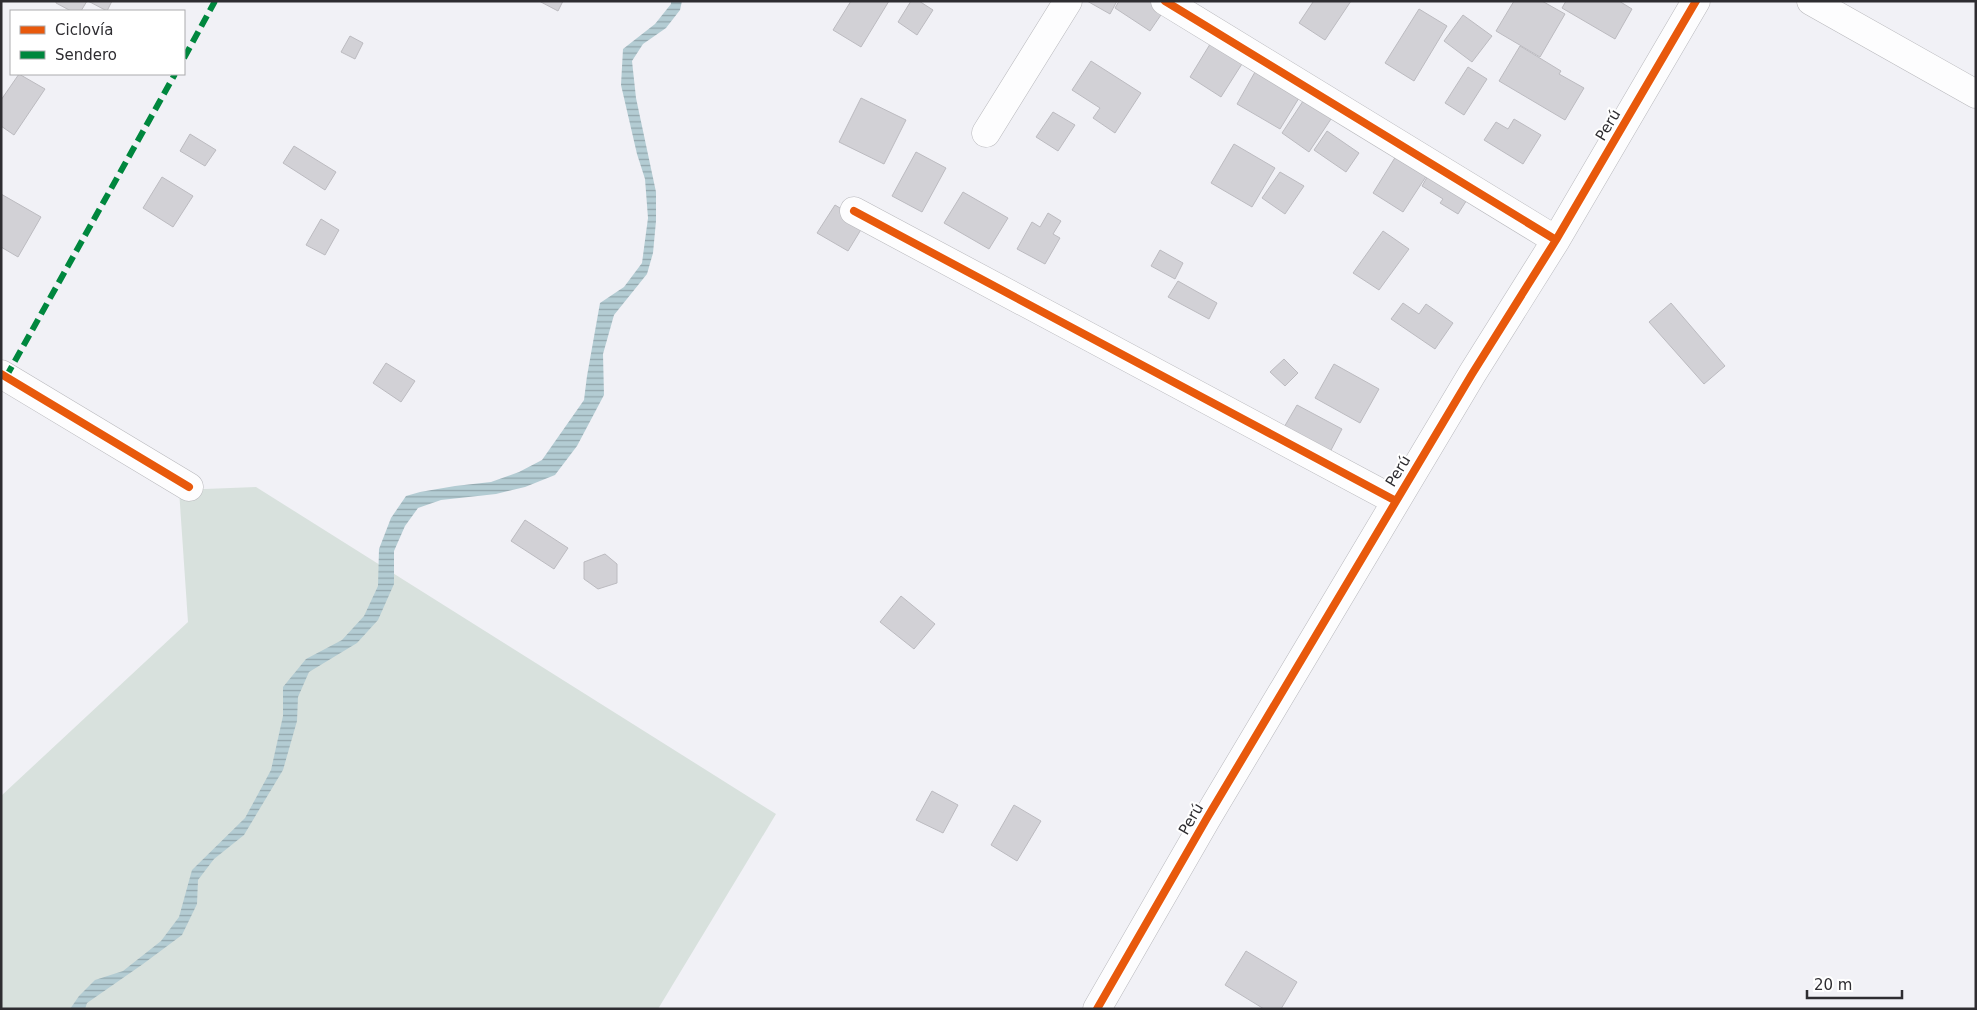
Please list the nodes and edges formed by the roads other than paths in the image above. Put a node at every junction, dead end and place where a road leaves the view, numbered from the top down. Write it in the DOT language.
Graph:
graph roads {
  1 [pos="1068,1"];
  2 [pos="1164,1"];
  3 [pos="1696,1"];
  4 [pos="1811,1"];
  5 [pos="1976,94"];
  6 [pos="986,133"];
  7 [pos="854,211"];
  8 [pos="1556,240"];
  9 [pos="1,374"];
  10 [pos="190,487"];
  11 [pos="1396,501"];
  12 [pos="1097,1009"];
  1 -- 6 [label="street"];
  2 -- 8 [label="street"];
  3 -- 8 [label="street, Perú"];
  4 -- 5 [label="street"];
  7 -- 11 [label="street"];
  8 -- 11 [label="street, Perú"];
  9 -- 10 [label="street"];
  11 -- 12 [label="street, Perú"];
}
